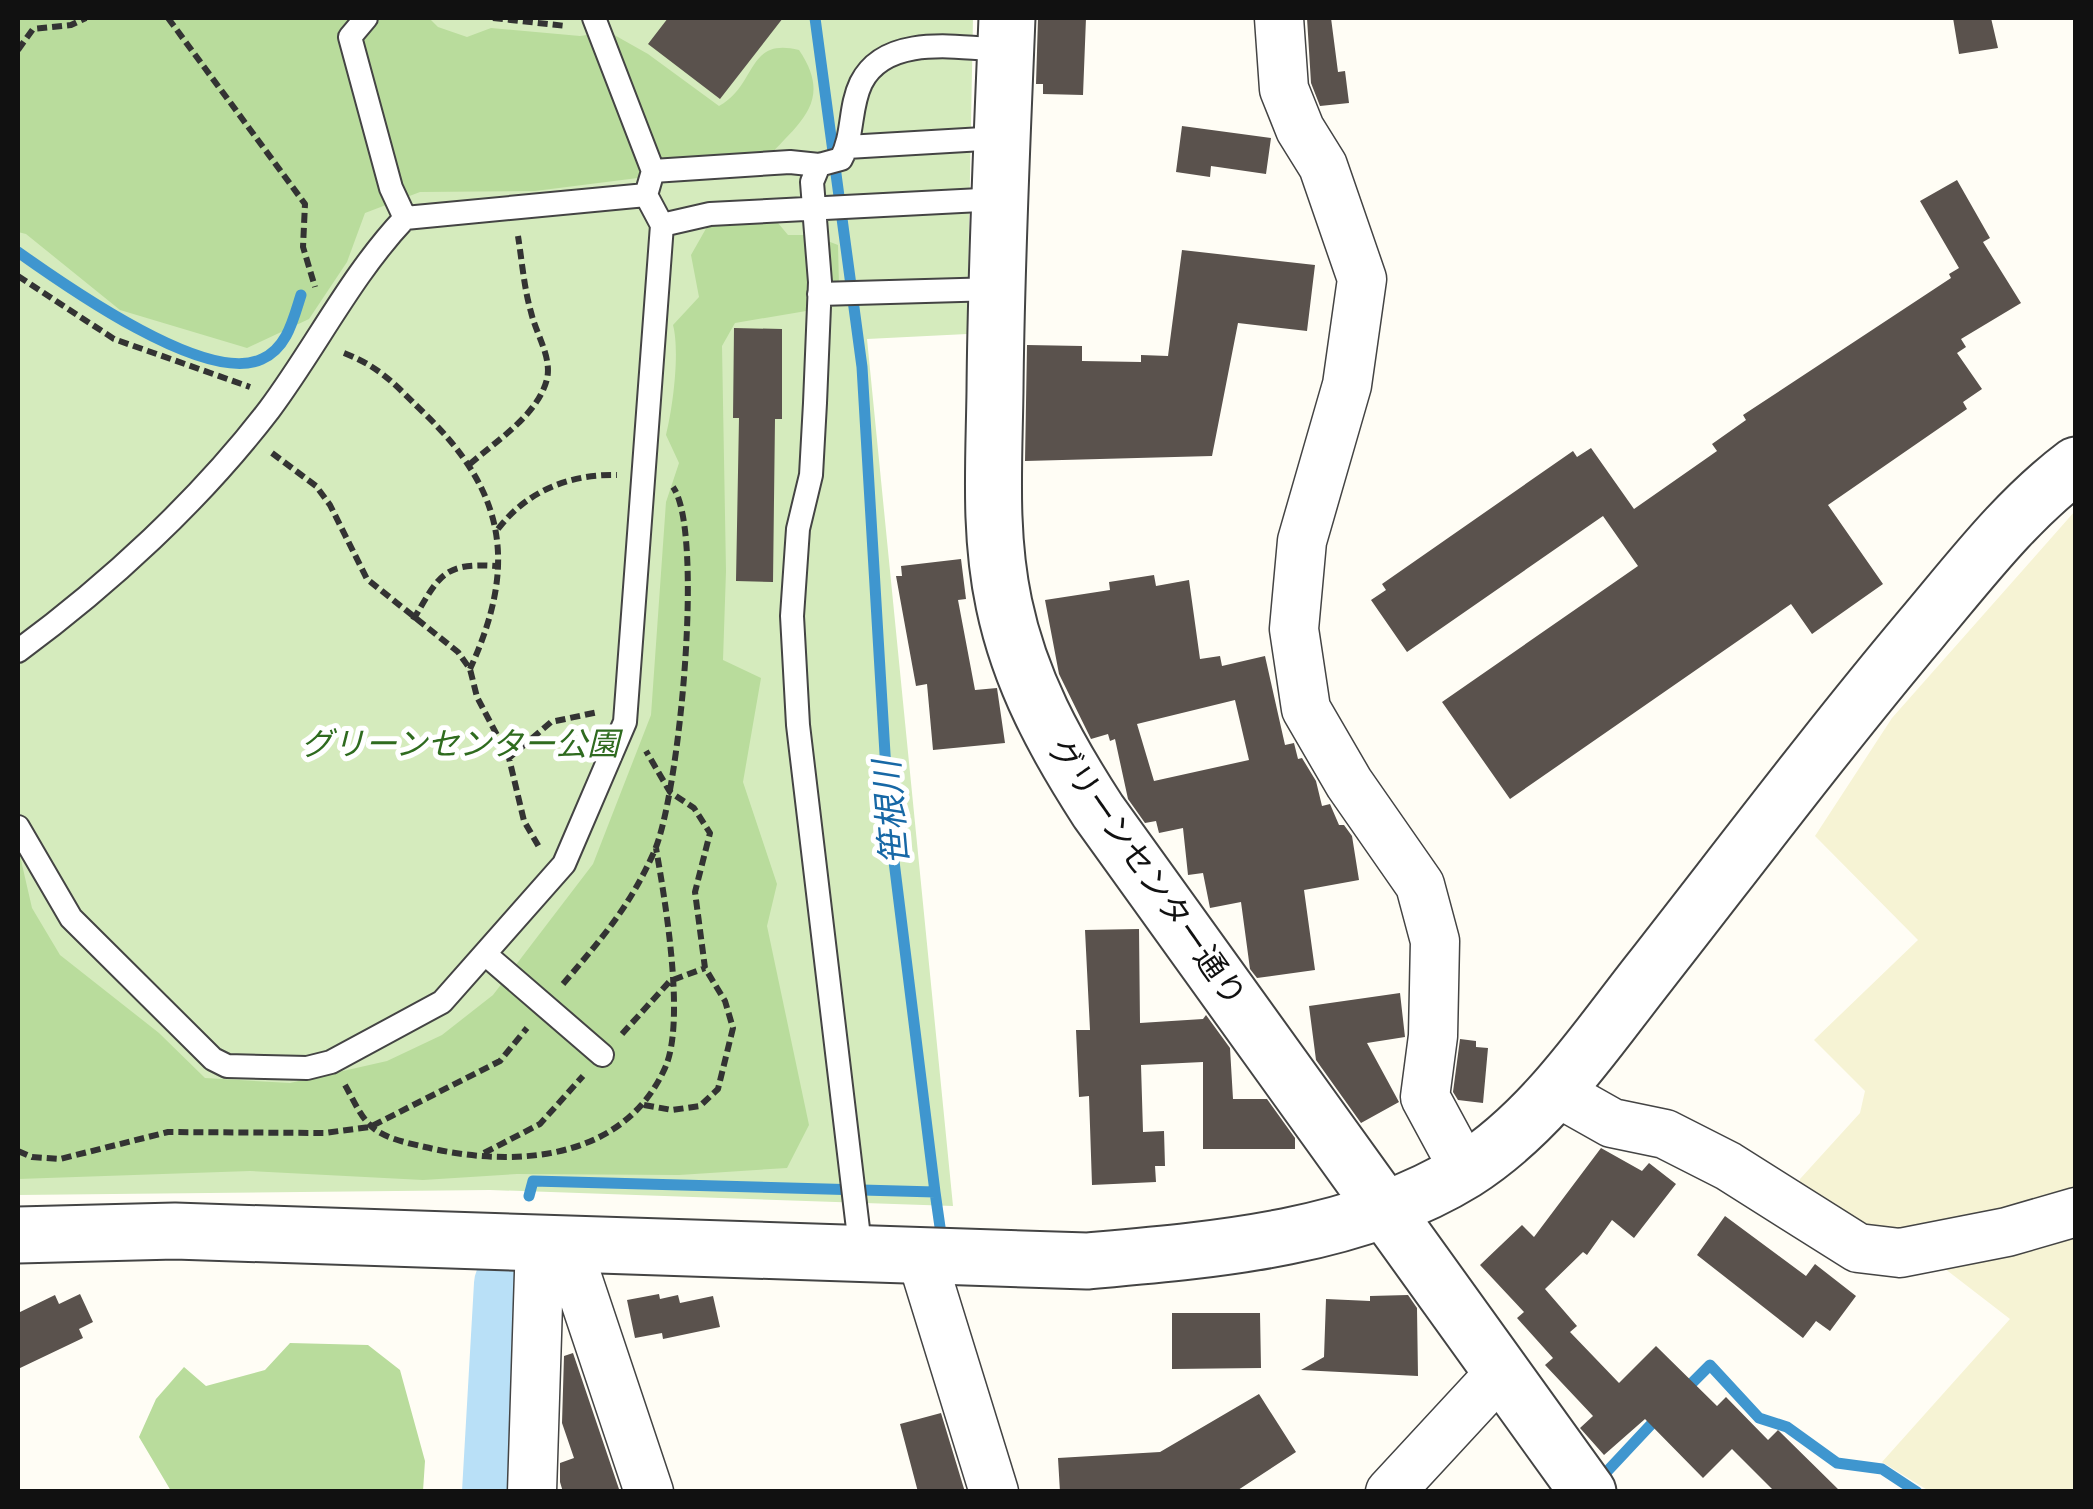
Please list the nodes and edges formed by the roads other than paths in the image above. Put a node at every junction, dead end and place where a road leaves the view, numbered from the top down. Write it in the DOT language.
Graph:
graph roads {
  1 [pos="366,18"];
  2 [pos="1279,18"];
  3 [pos="596,24"];
  4 [pos="1006,34"];
  5 [pos="1000,138"];
  6 [pos="848,147"];
  7 [pos="819,165"];
  8 [pos="652,172"];
  9 [pos="646,195"];
  10 [pos="1000,199"];
  11 [pos="813,207"];
  12 [pos="405,218"];
  13 [pos="662,224"];
  14 [pos="996,290"];
  15 [pos="819,294"];
  16 [pos="2076,465"];
  17 [pos="18,651"];
  18 [pos="18,827"];
  19 [pos="484,954"];
  20 [pos="602,1055"];
  21 [pos="1557,1092"];
  22 [pos="1465,1170"];
  23 [pos="1386,1210"];
  24 [pos="2076,1212"];
  25 [pos="18,1235"];
  26 [pos="553,1241"];
  27 [pos="860,1254"];
  28 [pos="921,1256"];
  29 [pos="1501,1372"];
  30 [pos="532,1492"];
  31 [pos="649,1492"];
  32 [pos="994,1492"];
  33 [pos="1390,1492"];
  34 [pos="1588,1492"];
  1 -- 12 [label="lane"];
  2 -- 22 [label="street"];
  3 -- 8 [label="lane"];
  4 -- 5 [label="street, グリーンセンター通り"];
  4 -- 6 [label="lane"];
  5 -- 6 [label="lane"];
  5 -- 10 [label="street, グリーンセンター通り"];
  6 -- 7 [label="lane"];
  7 -- 8 [label="lane"];
  7 -- 11 [label="lane"];
  8 -- 9 [label="lane"];
  9 -- 12 [label="lane"];
  9 -- 13 [label="lane"];
  10 -- 11 [label="lane"];
  10 -- 14 [label="street, グリーンセンター通り"];
  11 -- 13 [label="lane"];
  11 -- 15 [label="lane"];
  12 -- 17 [label="lane"];
  13 -- 19 [label="lane"];
  14 -- 15 [label="lane"];
  14 -- 23 [label="street, グリーンセンター通り"];
  15 -- 27 [label="lane"];
  16 -- 21 [label="street"];
  18 -- 19 [label="lane"];
  19 -- 20 [label="lane"];
  21 -- 22 [label="street"];
  21 -- 24 [label="street"];
  22 -- 23 [label="street"];
  23 -- 28 [label="street"];
  23 -- 29 [label="street, グリーンセンター通り"];
  25 -- 26 [label="street"];
  26 -- 27 [label="street"];
  26 -- 30 [label="street"];
  26 -- 31 [label="street"];
  27 -- 28 [label="street"];
  28 -- 32 [label="street"];
  29 -- 33 [label="street"];
  29 -- 34 [label="street, グリーンセンター通り"];
}
